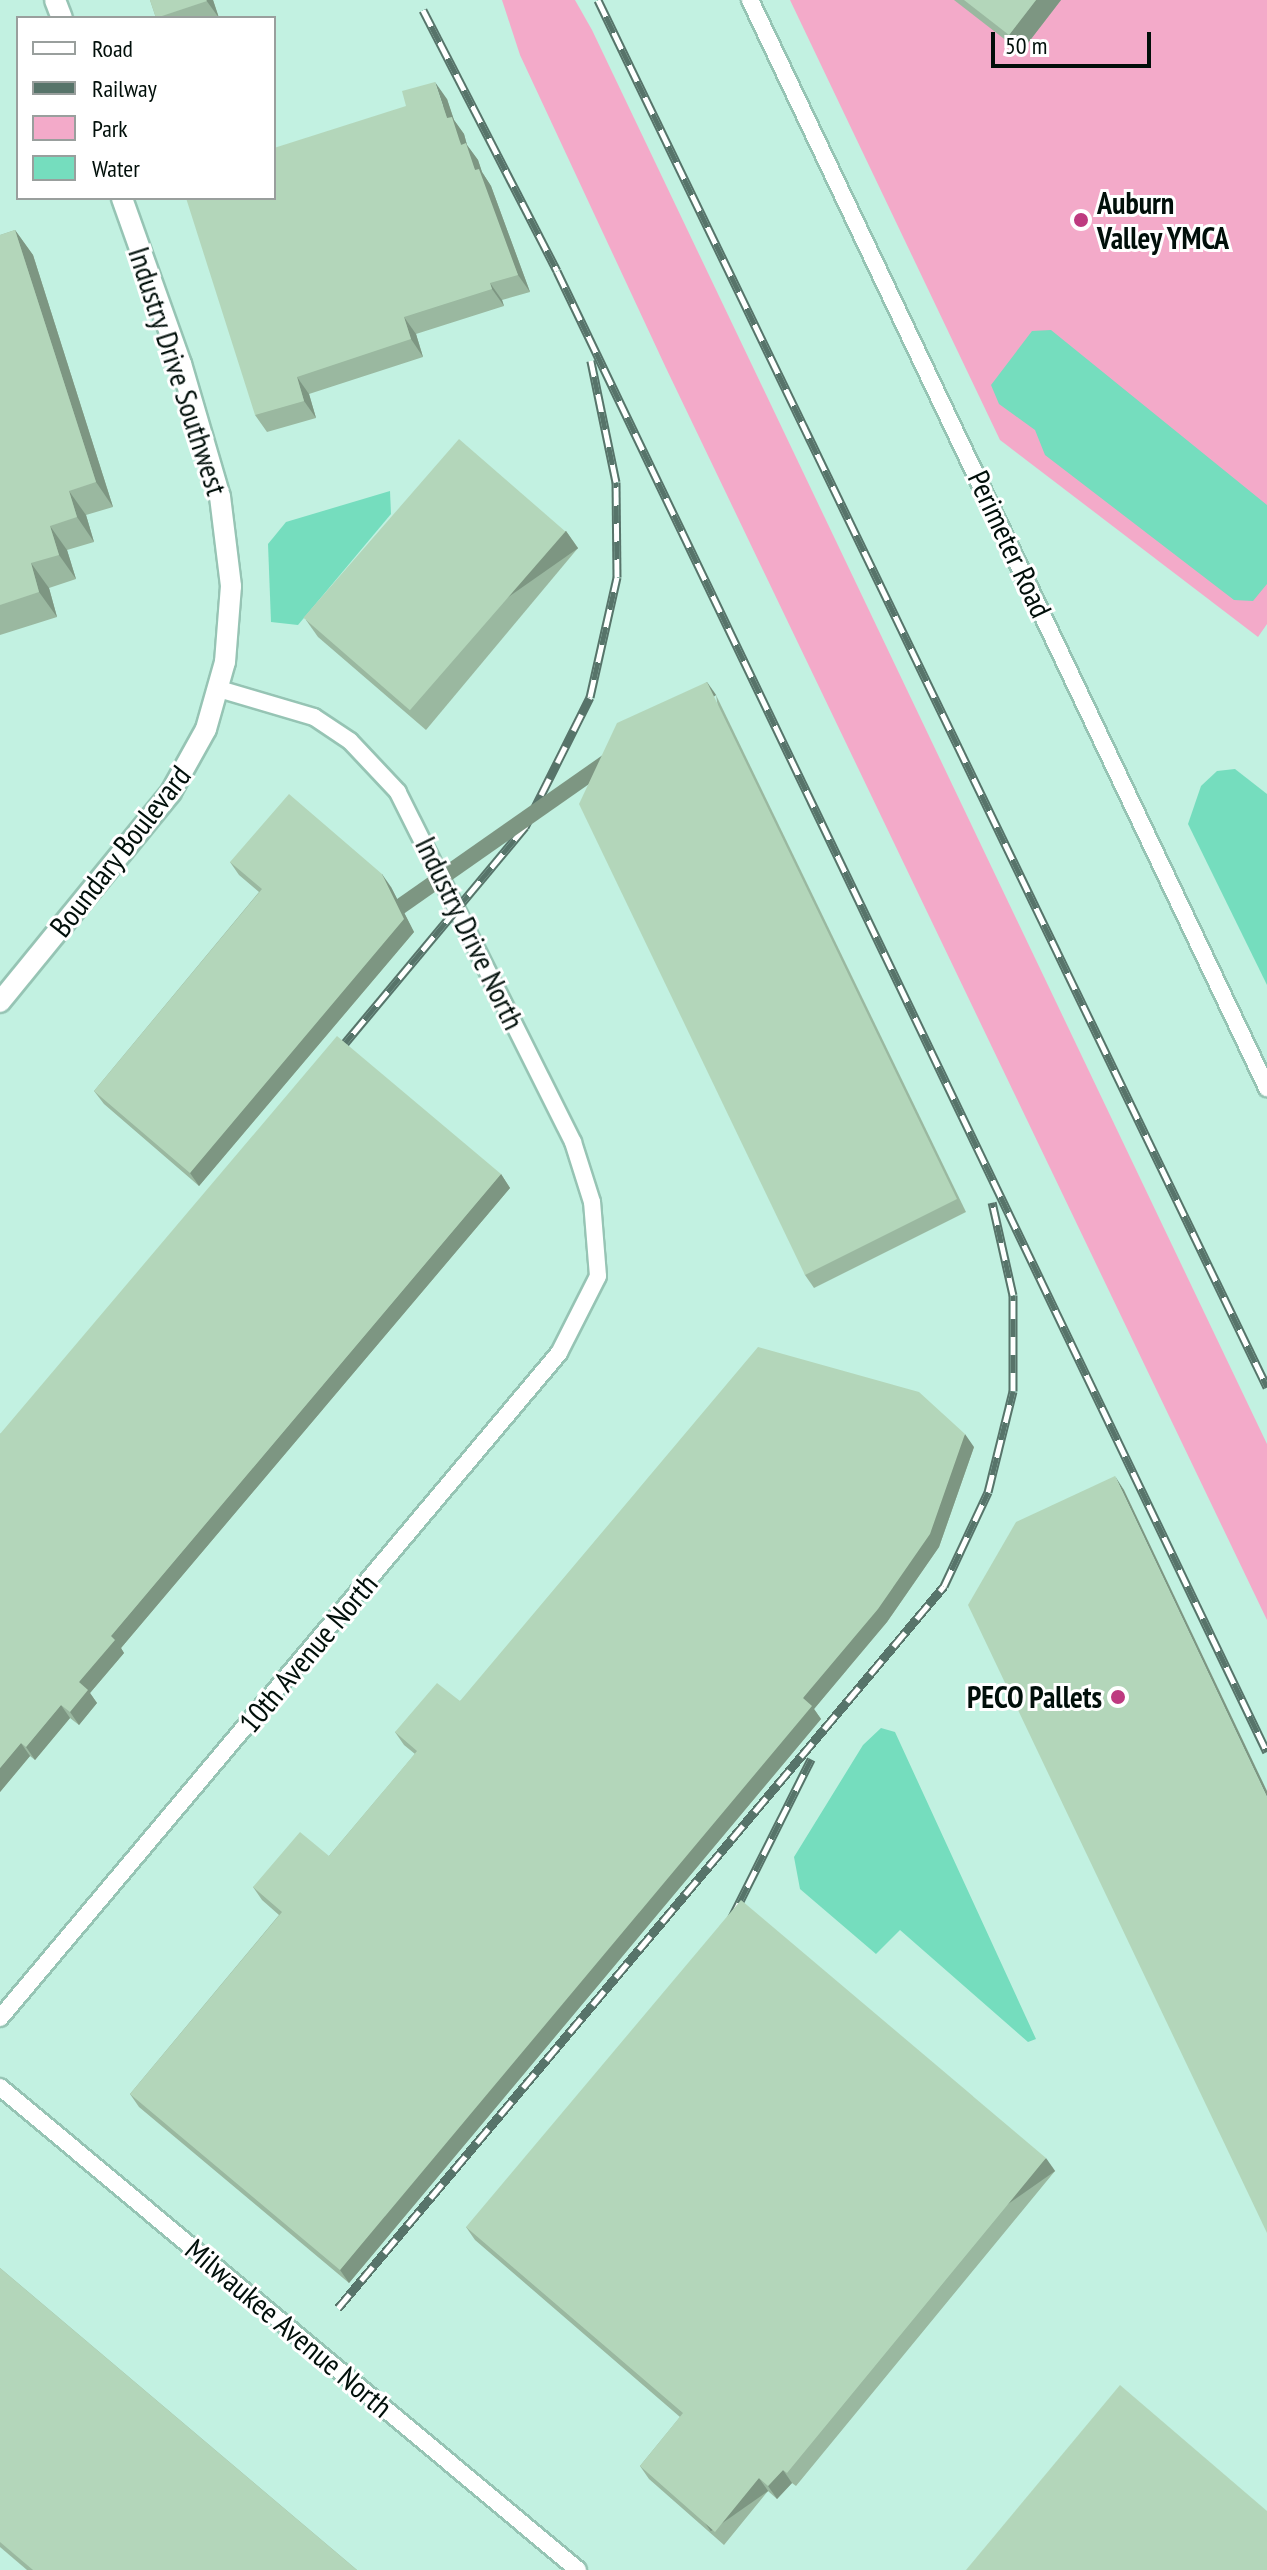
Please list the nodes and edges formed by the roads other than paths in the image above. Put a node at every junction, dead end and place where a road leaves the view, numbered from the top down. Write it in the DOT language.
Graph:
graph roads {
  1 [pos="750,0"];
  2 [pos="123,200"];
  3 [pos="219,689"];
  4 [pos="0,1002"];
  5 [pos="1267,1088"];
  6 [pos="598,1276"];
  7 [pos="0,2018"];
  8 [pos="0,2087"];
  9 [pos="578,2570"];
  1 -- 5 [label="street, Perimeter Road"];
  2 -- 3 [label="street, Industry Drive Southwest"];
  3 -- 4 [label="street, Boundary Boulevard"];
  3 -- 6 [label="street, Industry Drive North"];
  6 -- 7 [label="street, 10th Avenue North"];
  8 -- 9 [label="street, Milwaukee Avenue North"];
}
